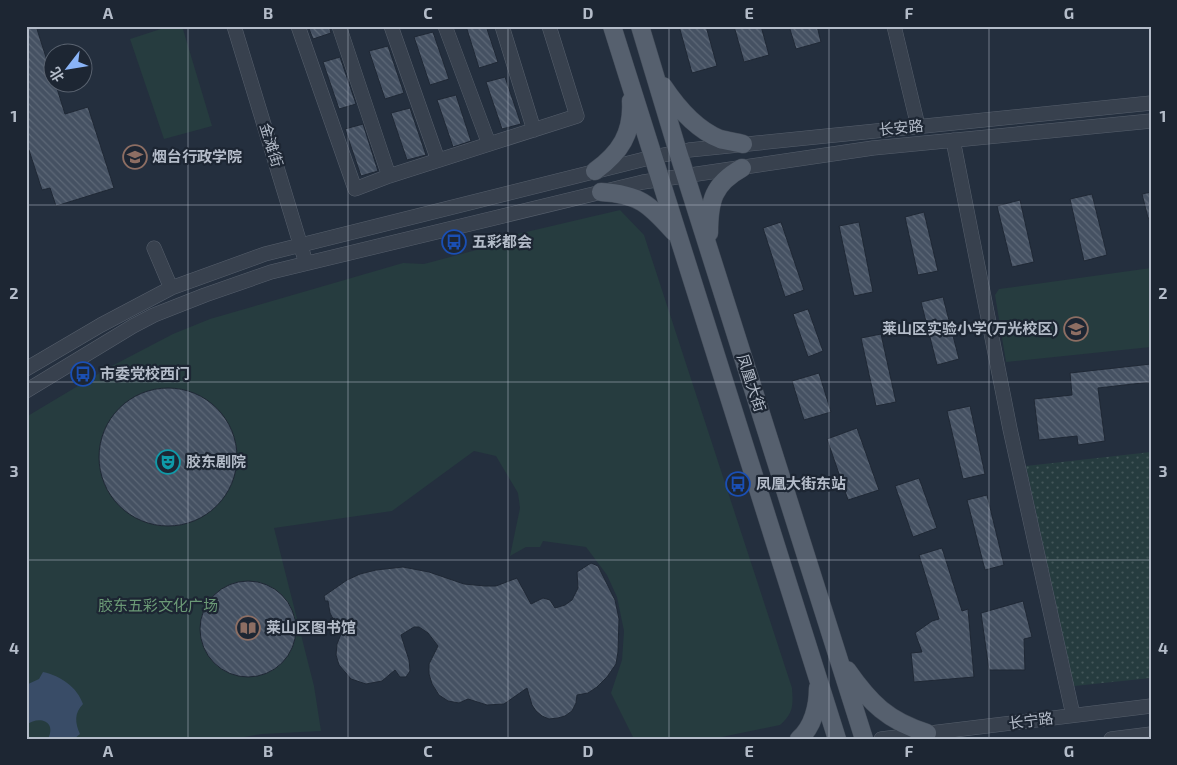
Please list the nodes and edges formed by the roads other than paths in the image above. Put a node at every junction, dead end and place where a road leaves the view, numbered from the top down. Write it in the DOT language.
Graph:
graph roads {
  1 [pos="234,26"];
  2 [pos="298,26"];
  3 [pos="339,26"];
  4 [pos="391,26"];
  5 [pos="445,26"];
  6 [pos="502,26"];
  7 [pos="549,26"];
  8 [pos="612,26"];
  9 [pos="640,26"];
  10 [pos="894,26"];
  11 [pos="654,72"];
  12 [pos="631,86"];
  13 [pos="1151,103"];
  14 [pos="1151,121"];
  15 [pos="918,126"];
  16 [pos="534,130"];
  17 [pos="953,140"];
  18 [pos="488,144"];
  19 [pos="742,144"];
  20 [pos="678,152"];
  21 [pos="653,157"];
  22 [pos="438,160"];
  23 [pos="742,168"];
  24 [pos="595,171"];
  25 [pos="389,176"];
  26 [pos="685,176"];
  27 [pos="660,180"];
  28 [pos="601,192"];
  29 [pos="678,235"];
  30 [pos="302,244"];
  31 [pos="154,248"];
  32 [pos="709,249"];
  33 [pos="306,263"];
  34 [pos="171,288"];
  35 [pos="26,369"];
  36 [pos="26,391"];
  37 [pos="839,658"];
  38 [pos="817,678"];
  39 [pos="1151,706"];
  40 [pos="1073,715"];
  41 [pos="927,733"];
  42 [pos="1151,734"];
  43 [pos="799,739"];
  44 [pos="837,739"];
  45 [pos="864,739"];
  46 [pos="881,739"];
  47 [pos="1111,739"];
  1 -- 30 [label="street, 金滩街"];
  2 -- 25 [label="street"];
  3 -- 25 [label="street"];
  4 -- 22 [label="street"];
  5 -- 18 [label="street"];
  6 -- 16 [label="street"];
  7 -- 16 [label="street"];
  8 -- 12 [label="main road, 凤凰大街"];
  9 -- 11 [label="main road, 凤凰大街"];
  10 -- 15 [label="street"];
  11 -- 19 [label="main road"];
  11 -- 20 [label="main road, 凤凰大街"];
  12 -- 21 [label="main road, 凤凰大街"];
  12 -- 24 [label="main road"];
  13 -- 15 [label="street, 长安路"];
  14 -- 17 [label="street, 长安路"];
  15 -- 19 [label="street, 长安路"];
  16 -- 18 [label="street"];
  17 -- 23 [label="street, 长安路"];
  17 -- 40 [label="street"];
  18 -- 22 [label="street"];
  19 -- 20 [label="street, 长安路"];
  20 -- 21 [label="street, 长安路"];
  20 -- 26 [label="main road, 凤凰大街"];
  21 -- 24 [label="street, 长安路"];
  21 -- 27 [label="main road, 凤凰大街"];
  22 -- 25 [label="street"];
  23 -- 26 [label="street, 长安路"];
  23 -- 32 [label="main road"];
  24 -- 30 [label="street, 长安路"];
  26 -- 27 [label="street, 长安路"];
  26 -- 32 [label="main road, 凤凰大街"];
  27 -- 28 [label="street, 长安路"];
  27 -- 29 [label="main road, 凤凰大街"];
  28 -- 29 [label="main road"];
  28 -- 33 [label="street, 长安路"];
  29 -- 38 [label="main road, 凤凰大街"];
  30 -- 33 [label="street, 金滩街"];
  30 -- 34 [label="street, 长安路"];
  31 -- 34 [label="street"];
  32 -- 37 [label="main road, 凤凰大街"];
  33 -- 36 [label="street, 长安路"];
  34 -- 35 [label="street, 长安路"];
  37 -- 41 [label="main road"];
  37 -- 45 [label="main road, 凤凰大街"];
  38 -- 43 [label="main road"];
  38 -- 44 [label="main road, 凤凰大街"];
  39 -- 40 [label="street, 长宁路"];
  40 -- 41 [label="street, 长宁路"];
  41 -- 46 [label="street, 长宁路"];
  42 -- 47 [label="street"];
}
